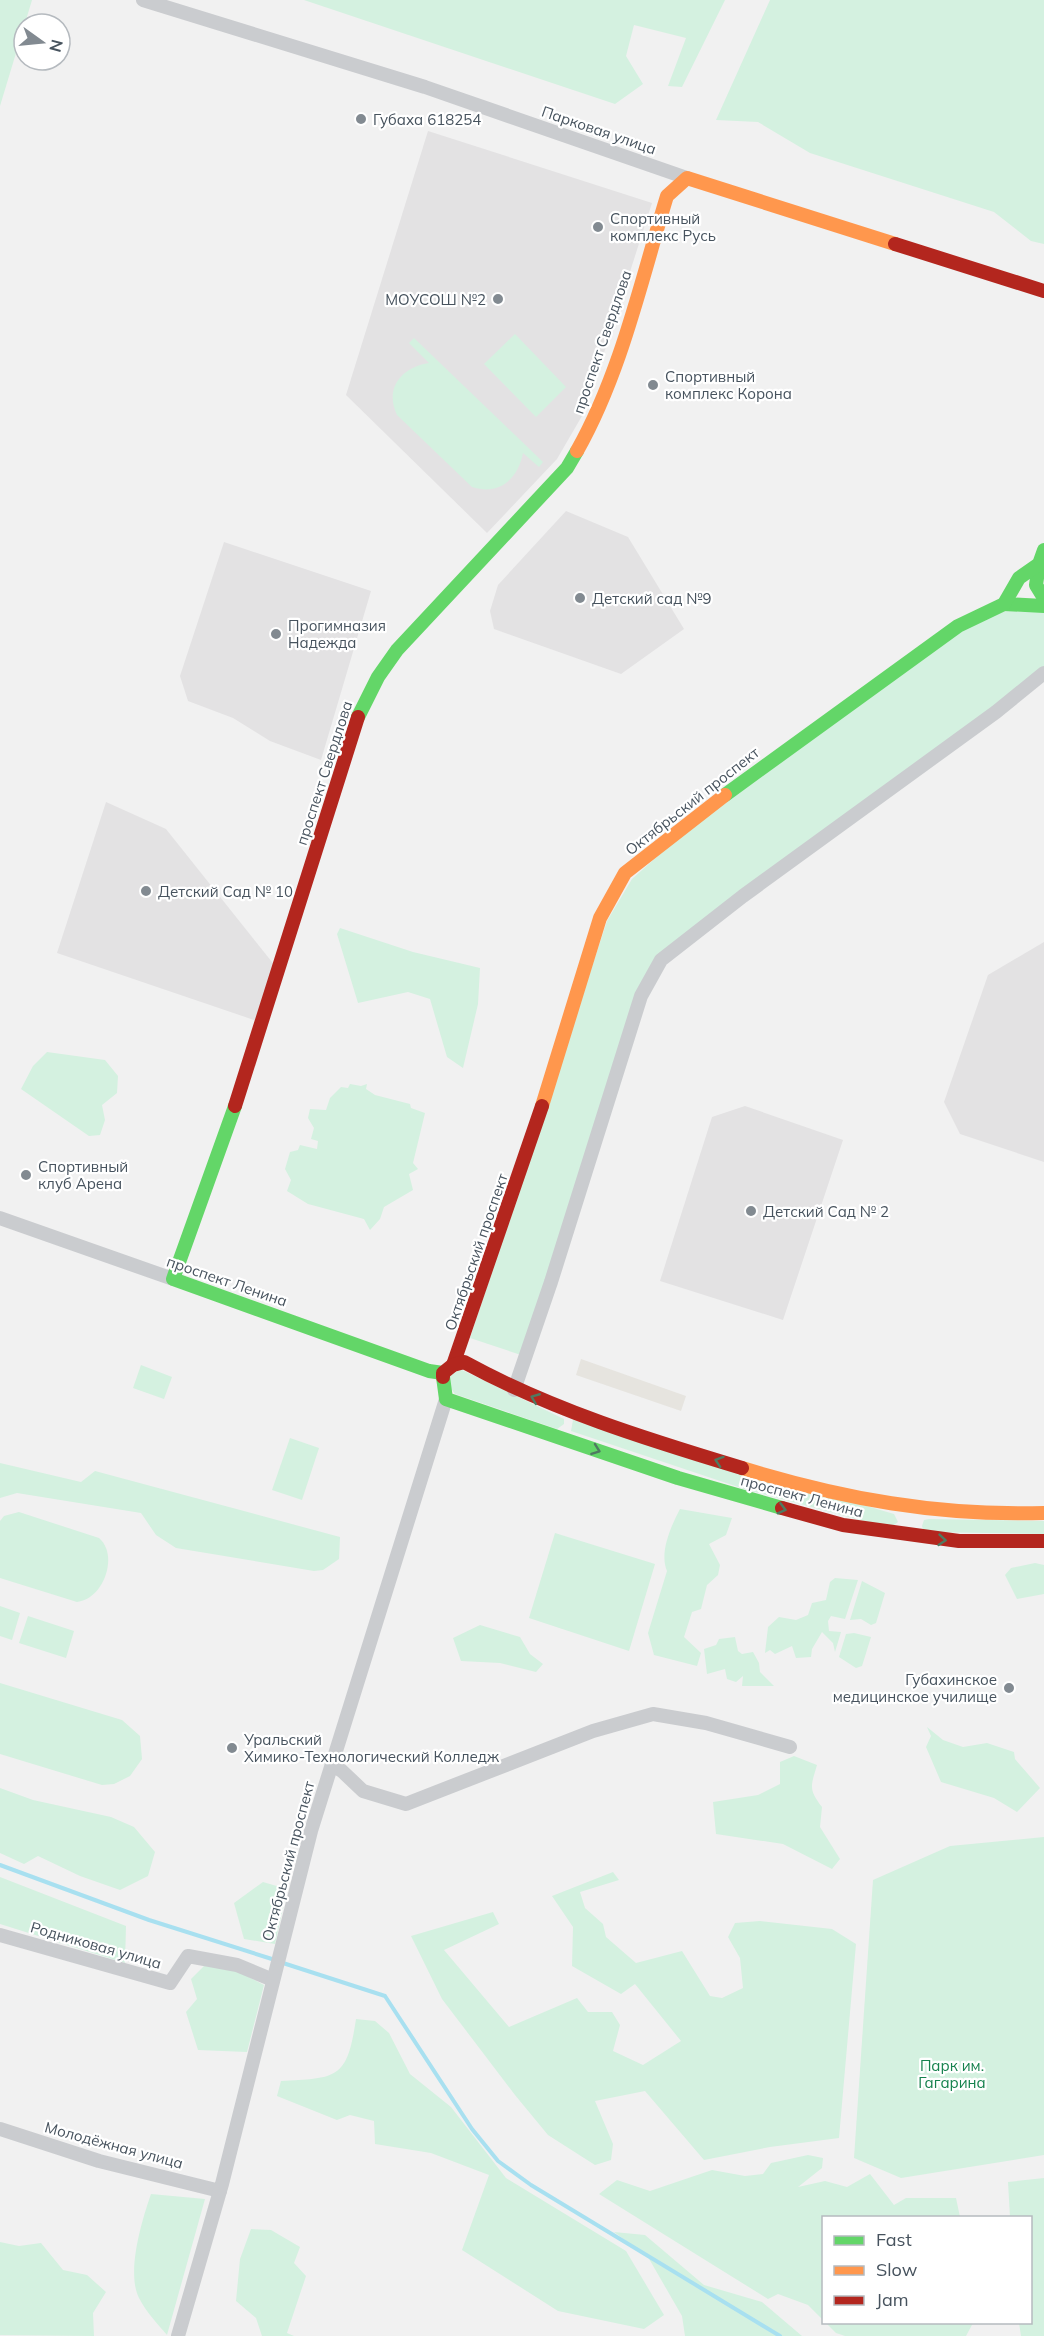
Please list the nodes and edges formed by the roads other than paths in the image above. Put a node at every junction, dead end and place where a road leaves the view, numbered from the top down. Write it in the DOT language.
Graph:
graph roads {
  1 [pos="143,0"];
  2 [pos="660,168"];
  3 [pos="687,178"];
  4 [pos="667,196"];
  5 [pos="1044,291"];
  6 [pos="1044,550"];
  7 [pos="1039,564"];
  8 [pos="1044,598"];
  9 [pos="1004,604"];
  10 [pos="1044,606"];
  11 [pos="1044,673"];
  12 [pos="0,1218"];
  13 [pos="173,1280"];
  14 [pos="448,1369"];
  15 [pos="514,1390"];
  16 [pos="446,1399"];
  17 [pos="567,1411"];
  18 [pos="560,1437"];
  19 [pos="916,1511"];
  20 [pos="1044,1513"];
  21 [pos="911,1537"];
  22 [pos="1044,1541"];
  23 [pos="790,1748"];
  24 [pos="332,1765"];
  25 [pos="0,1935"];
  26 [pos="273,1980"];
  27 [pos="0,2129"];
  28 [pos="220,2191"];
  29 [pos="177,2336"];
  1 -- 2 [label="street, Парковая улица"];
  2 -- 3 [label="street, Парковая улица"];
  2 -- 4 [label="street"];
  3 -- 4 [label="street"];
  3 -- 5 [label="street, Парковая улица"];
  4 -- 13 [label="street, проспект Свердлова"];
  6 -- 7 [label="street"];
  7 -- 8 [label="street"];
  7 -- 9 [label="street"];
  9 -- 10 [label="street"];
  9 -- 14 [label="street, Октябрьский проспект"];
  11 -- 15 [label="street"];
  12 -- 13 [label="street, проспект Ленина"];
  13 -- 14 [label="street, проспект Ленина"];
  14 -- 15 [label="street, проспект Ленина"];
  14 -- 16 [label="street"];
  17 -- 15 [label="street, проспект Ленина, one-way"];
  16 -- 18 [label="street, проспект Ленина"];
  16 -- 24 [label="street, Октябрьский проспект"];
  17 -- 18 [label="street"];
  19 -- 17 [label="street, проспект Ленина, one-way"];
  18 -- 21 [label="street, проспект Ленина, one-way"];
  19 -- 20 [label="street, проспект Ленина"];
  19 -- 21 [label="street"];
  21 -- 22 [label="street, проспект Ленина, one-way"];
  23 -- 24 [label="street"];
  24 -- 26 [label="street, Октябрьский проспект"];
  25 -- 26 [label="street, Родниковая улица"];
  26 -- 28 [label="street, Октябрьский проспект"];
  27 -- 28 [label="street, Молодёжная улица"];
  28 -- 29 [label="street, Октябрьский проспект"];
}
